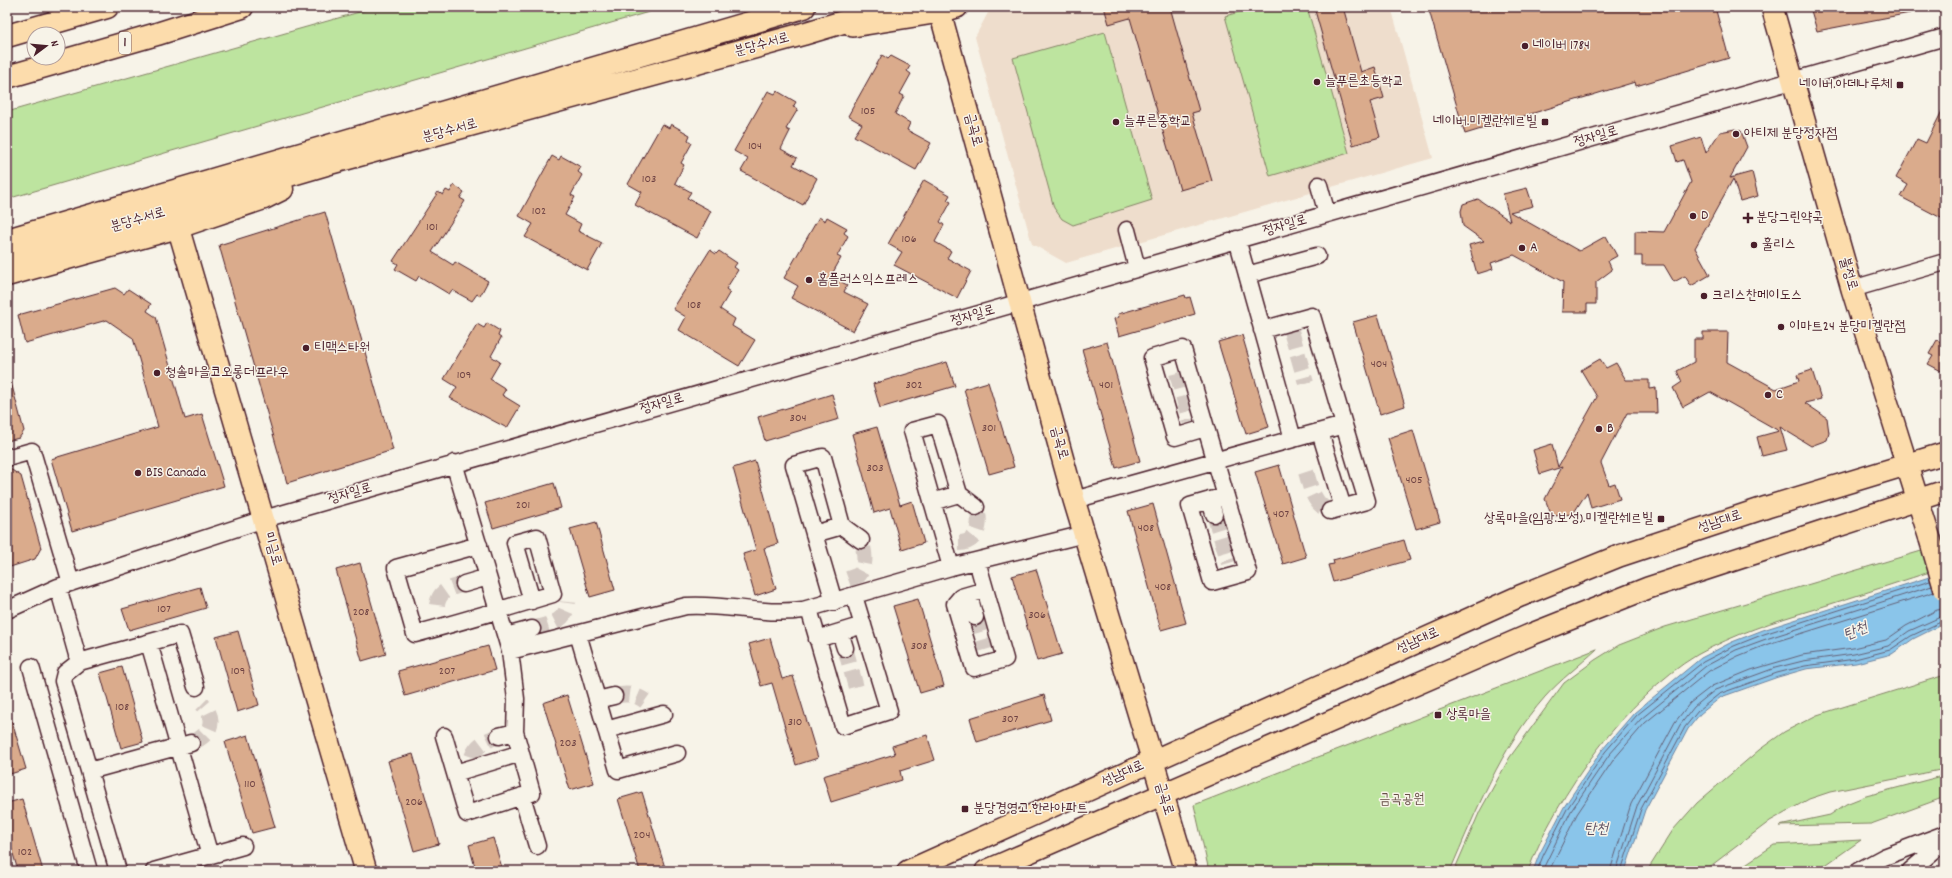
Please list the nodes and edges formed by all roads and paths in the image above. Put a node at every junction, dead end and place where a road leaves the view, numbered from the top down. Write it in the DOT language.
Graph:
graph roads {
  1 [pos="107,7"];
  2 [pos="242,7"];
  3 [pos="804,7"];
  4 [pos="894,7"];
  5 [pos="1772,7"];
  6 [pos="949,9"];
  7 [pos="803,34"];
  8 [pos="7,36"];
  9 [pos="1945,37"];
  10 [pos="7,77"];
  11 [pos="1793,81"];
  12 [pos="328,155"];
  13 [pos="1319,185"];
  14 [pos="134,212"];
  15 [pos="1327,214"];
  16 [pos="7,224"];
  17 [pos="178,226"];
  18 [pos="1126,230"];
  19 [pos="7,240"];
  20 [pos="1237,240"];
  21 [pos="1317,256"];
  22 [pos="7,258"];
  23 [pos="1945,262"];
  24 [pos="1138,268"];
  25 [pos="7,275"];
  26 [pos="1247,275"];
  27 [pos="1852,289"];
  28 [pos="1020,303"];
  29 [pos="1262,330"];
  30 [pos="1344,425"];
  31 [pos="1196,427"];
  32 [pos="1320,432"];
  33 [pos="1293,440"];
  34 [pos="1945,452"];
  35 [pos="7,458"];
  36 [pos="1215,461"];
  37 [pos="454,463"];
  38 [pos="1908,465"];
  39 [pos="1945,490"];
  40 [pos="959,494"];
  41 [pos="1918,499"];
  42 [pos="1074,500"];
  43 [pos="932,502"];
  44 [pos="1216,503"];
  45 [pos="976,507"];
  46 [pos="264,519"];
  47 [pos="842,526"];
  48 [pos="814,534"];
  49 [pos="1085,534"];
  50 [pos="861,540"];
  51 [pos="479,545"];
  52 [pos="977,561"];
  53 [pos="951,567"];
  54 [pos="488,577"];
  55 [pos="464,584"];
  56 [pos="65,585"];
  57 [pos="985,590"];
  58 [pos="1945,590"];
  59 [pos="969,595"];
  60 [pos="854,596"];
  61 [pos="532,601"];
  62 [pos="834,602"];
  63 [pos="809,609"];
  64 [pos="7,610"];
  65 [pos="498,611"];
  66 [pos="975,616"];
  67 [pos="863,625"];
  68 [pos="532,629"];
  69 [pos="840,632"];
  70 [pos="578,634"];
  71 [pos="817,639"];
  72 [pos="149,643"];
  73 [pos="508,644"];
  74 [pos="845,648"];
  75 [pos="79,662"];
  76 [pos="31,667"];
  77 [pos="196,687"];
  78 [pos="614,696"];
  79 [pos="598,700"];
  80 [pos="664,714"];
  81 [pos="606,730"];
  82 [pos="515,732"];
  83 [pos="444,736"];
  84 [pos="499,736"];
  85 [pos="185,745"];
  86 [pos="521,753"];
  87 [pos="677,753"];
  88 [pos="1153,761"];
  89 [pos="89,771"];
  90 [pos="455,773"];
  91 [pos="1163,794"];
  92 [pos="522,796"];
  93 [pos="1945,834"];
  94 [pos="1945,841"];
  95 [pos="243,846"];
  96 [pos="537,846"];
  97 [pos="210,856"];
  98 [pos="89,871"];
  99 [pos="118,871"];
  100 [pos="154,871"];
  101 [pos="366,871"];
  102 [pos="908,871"];
  103 [pos="986,871"];
  104 [pos="1186,871"];
  105 [pos="1858,871"];
  106 [pos="1910,871"];
  1 -- 8 [label="highway"];
  2 -- 10 [label="highway, 1"];
  3 -- 12 [label="highway, 분당수서로"];
  4 -- 7 [label="highway, 분당수서로"];
  5 -- 11 [label="main road, 불정로"];
  6 -- 7 [label="main road"];
  6 -- 28 [label="main road, 금곡로"];
  7 -- 12 [label="highway, 분당수서로"];
  9 -- 11 [label="street, 정자일로"];
  11 -- 15 [label="street, 정자일로"];
  11 -- 27 [label="main road, 불정로"];
  12 -- 14 [label="highway, 분당수서로"];
  12 -- 16 [label="highway"];
  12 -- 17 [label="highway"];
  13 -- 15 [label="street"];
  14 -- 19 [label="highway, 분당수서로"];
  14 -- 22 [label="highway, 분당수서로"];
  15 -- 20 [label="street, 정자일로"];
  17 -- 25 [label="highway"];
  17 -- 46 [label="main road, 미금로"];
  18 -- 24 [label="street"];
  20 -- 24 [label="street, 정자일로"];
  20 -- 26 [label="street"];
  21 -- 26 [label="street"];
  23 -- 27 [label="street"];
  24 -- 28 [label="street, 정자일로"];
  26 -- 29 [label="street"];
  27 -- 38 [label="main road, 불정로"];
  28 -- 37 [label="street, 정자일로"];
  28 -- 42 [label="main road, 금곡로"];
  29 -- 30 [label="street"];
  29 -- 33 [label="street"];
  30 -- 32 [label="street"];
  30 -- 32 [label="street"];
  31 -- 31 [label="street"];
  31 -- 36 [label="street"];
  32 -- 33 [label="street"];
  33 -- 36 [label="street"];
  34 -- 38 [label="main road, 성남대로"];
  35 -- 56 [label="street"];
  36 -- 42 [label="street"];
  36 -- 44 [label="street"];
  37 -- 46 [label="street, 정자일로"];
  37 -- 51 [label="street"];
  38 -- 41 [label="main road, 불정로"];
  38 -- 88 [label="main road, 성남대로"];
  39 -- 41 [label="main road"];
  40 -- 43 [label="street"];
  40 -- 43 [label="street"];
  40 -- 45 [label="street"];
  41 -- 58 [label="main road, 불정로, bridge"];
  41 -- 91 [label="main road"];
  42 -- 49 [label="main road, 금곡로"];
  43 -- 53 [label="street"];
  44 -- 44 [label="street"];
  46 -- 56 [label="street, 정자일로"];
  46 -- 101 [label="main road, 미금로"];
  47 -- 48 [label="street"];
  47 -- 48 [label="street"];
  47 -- 50 [label="street"];
  48 -- 62 [label="street"];
  49 -- 52 [label="street"];
  49 -- 88 [label="main road, 금곡로"];
  51 -- 54 [label="street"];
  51 -- 65 [label="street"];
  52 -- 53 [label="street"];
  52 -- 57 [label="street"];
  53 -- 60 [label="street"];
  54 -- 55 [label="street"];
  54 -- 65 [label="street"];
  56 -- 64 [label="street, 정자일로"];
  56 -- 75 [label="street"];
  57 -- 59 [label="street"];
  57 -- 59 [label="street"];
  59 -- 66 [label="street"];
  60 -- 62 [label="street"];
  60 -- 67 [label="street"];
  61 -- 65 [label="street"];
  62 -- 63 [label="street"];
  63 -- 70 [label="street"];
  63 -- 71 [label="street"];
  65 -- 73 [label="street"];
  67 -- 69 [label="street"];
  67 -- 71 [label="street"];
  68 -- 73 [label="street"];
  69 -- 71 [label="street"];
  69 -- 74 [label="street"];
  70 -- 73 [label="street"];
  70 -- 79 [label="street"];
  72 -- 75 [label="street"];
  72 -- 77 [label="street"];
  72 -- 85 [label="street"];
  73 -- 82 [label="street"];
  75 -- 89 [label="street"];
  76 -- 98 [label="street"];
  78 -- 79 [label="street"];
  79 -- 81 [label="street"];
  80 -- 81 [label="street"];
  81 -- 87 [label="street"];
  82 -- 84 [label="street"];
  82 -- 86 [label="street"];
  83 -- 90 [label="street"];
  85 -- 89 [label="street"];
  85 -- 97 [label="street"];
  86 -- 90 [label="street"];
  86 -- 92 [label="street"];
  88 -- 91 [label="main road, 금곡로"];
  88 -- 102 [label="main road, 성남대로"];
  89 -- 99 [label="street"];
  90 -- 92 [label="street"];
  91 -- 103 [label="main road"];
  91 -- 104 [label="main road, 금곡로"];
  92 -- 96 [label="street"];
  93 -- 105 [label="street"];
  94 -- 106 [label="street"];
  95 -- 97 [label="street"];
  97 -- 100 [label="street"];
}
